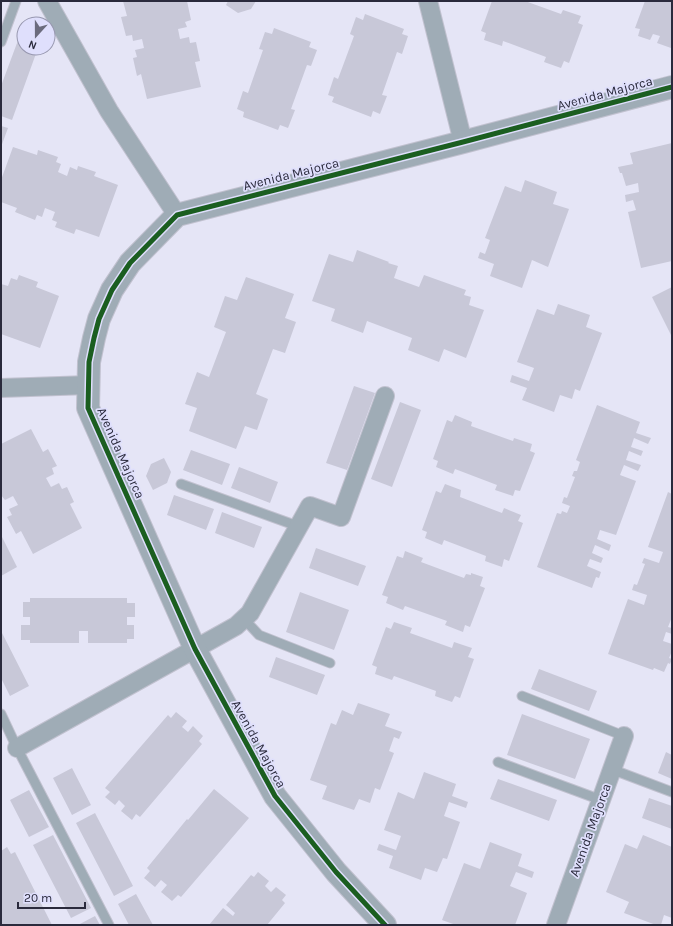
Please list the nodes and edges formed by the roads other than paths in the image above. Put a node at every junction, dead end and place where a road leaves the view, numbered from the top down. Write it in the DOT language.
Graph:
graph roads {
  1 [pos="16,1"];
  2 [pos="47,1"];
  3 [pos="428,1"];
  4 [pos="1,42"];
  5 [pos="672,87"];
  6 [pos="463,142"];
  7 [pos="177,215"];
  8 [pos="89,385"];
  9 [pos="1,388"];
  10 [pos="385,396"];
  11 [pos="181,484"];
  12 [pos="300,526"];
  13 [pos="244,618"];
  14 [pos="195,649"];
  15 [pos="330,662"];
  16 [pos="522,696"];
  17 [pos="1,714"];
  18 [pos="624,736"];
  19 [pos="17,748"];
  20 [pos="498,762"];
  21 [pos="611,769"];
  22 [pos="672,792"];
  23 [pos="601,800"];
  24 [pos="109,925"];
  25 [pos="385,925"];
  26 [pos="556,925"];
  1 -- 4 [label="lane"];
  2 -- 7 [label="street"];
  3 -- 6 [label="street"];
  5 -- 6 [label="street, Avenida Majorca"];
  6 -- 7 [label="street, Avenida Majorca"];
  7 -- 8 [label="street, Avenida Majorca"];
  8 -- 9 [label="street"];
  8 -- 14 [label="street, Avenida Majorca"];
  10 -- 12 [label="street"];
  11 -- 12 [label="lane"];
  12 -- 13 [label="street"];
  13 -- 14 [label="street"];
  13 -- 15 [label="lane"];
  14 -- 19 [label="street"];
  14 -- 25 [label="street, Avenida Majorca"];
  16 -- 18 [label="lane"];
  17 -- 19 [label="lane"];
  18 -- 21 [label="street, Avenida Majorca"];
  19 -- 24 [label="lane"];
  20 -- 23 [label="lane"];
  21 -- 22 [label="lane"];
  21 -- 23 [label="street, Avenida Majorca"];
  23 -- 26 [label="street, Avenida Majorca"];
}
